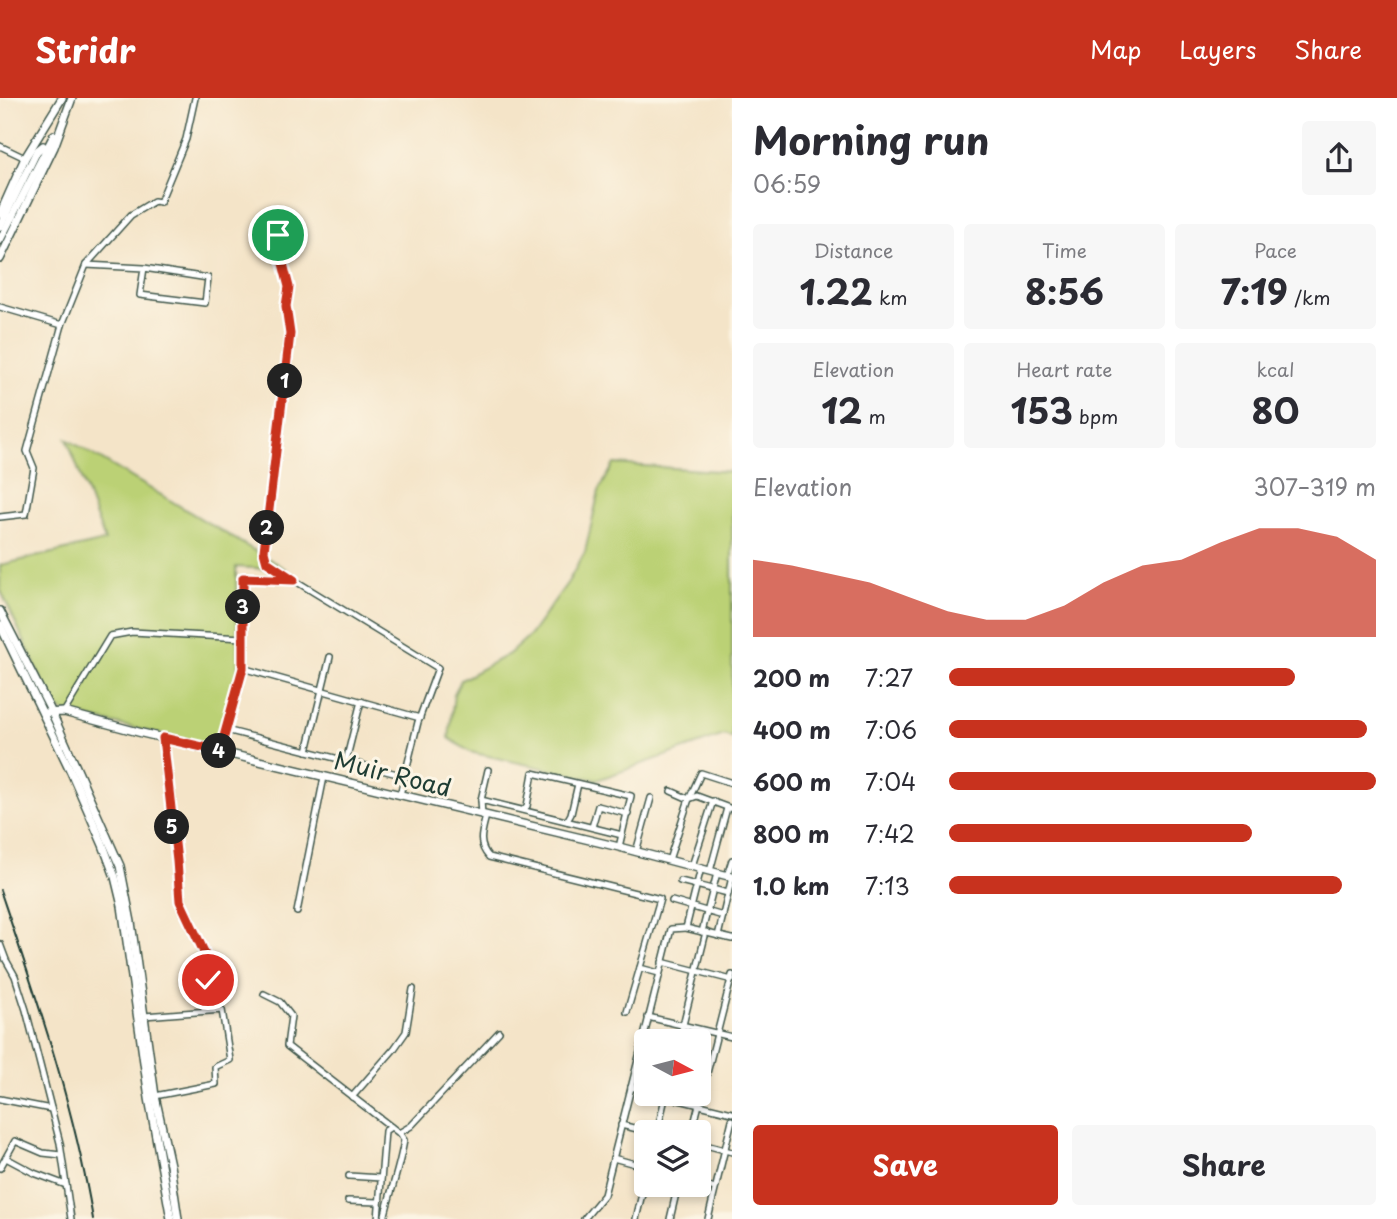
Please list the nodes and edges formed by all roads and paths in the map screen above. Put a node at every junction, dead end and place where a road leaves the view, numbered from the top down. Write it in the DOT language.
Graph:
graph roads {
  1 [pos="72,98"];
  2 [pos="195,98"];
  3 [pos="61,100"];
  4 [pos="66,110"];
  5 [pos="49,142"];
  6 [pos="0,146"];
  7 [pos="31,148"];
  8 [pos="46,152"];
  9 [pos="24,159"];
  10 [pos="0,214"];
  11 [pos="1,224"];
  12 [pos="278,235"];
  13 [pos="0,240"];
  14 [pos="0,259"];
  15 [pos="86,265"];
  16 [pos="144,268"];
  17 [pos="0,307"];
  18 [pos="62,325"];
  19 [pos="0,517"];
  20 [pos="294,580"];
  21 [pos="0,611"];
  22 [pos="0,625"];
  23 [pos="243,638"];
  24 [pos="330,657"];
  25 [pos="243,668"];
  26 [pos="322,690"];
  27 [pos="361,701"];
  28 [pos="64,712"];
  29 [pos="48,713"];
  30 [pos="420,718"];
  31 [pos="226,730"];
  32 [pos="163,738"];
  33 [pos="220,751"];
  34 [pos="307,751"];
  35 [pos="346,761"];
  36 [pos="488,770"];
  37 [pos="324,776"];
  38 [pos="405,776"];
  39 [pos="732,783"];
  40 [pos="578,784"];
  41 [pos="671,791"];
  42 [pos="400,795"];
  43 [pos="652,798"];
  44 [pos="690,799"];
  45 [pos="481,800"];
  46 [pos="713,801"];
  47 [pos="729,808"];
  48 [pos="524,809"];
  49 [pos="628,814"];
  50 [pos="484,815"];
  51 [pos="567,821"];
  52 [pos="592,827"];
  53 [pos="622,835"];
  54 [pos="619,847"];
  55 [pos="636,852"];
  56 [pos="669,860"];
  57 [pos="732,860"];
  58 [pos="692,866"];
  59 [pos="701,868"];
  60 [pos="714,872"];
  61 [pos="730,877"];
  62 [pos="680,881"];
  63 [pos="697,885"];
  64 [pos="713,889"];
  65 [pos="728,893"];
  66 [pos="672,901"];
  67 [pos="691,908"];
  68 [pos="298,912"];
  69 [pos="707,912"];
  70 [pos="723,916"];
  71 [pos="687,928"];
  72 [pos="704,932"];
  73 [pos="719,936"];
  74 [pos="732,939"];
  75 [pos="0,944"];
  76 [pos="662,962"];
  77 [pos="9,966"];
  78 [pos="1,968"];
  79 [pos="640,968"];
  80 [pos="696,971"];
  81 [pos="659,973"];
  82 [pos="732,978"];
  83 [pos="414,989"];
  84 [pos="264,994"];
  85 [pos="216,1010"];
  86 [pos="626,1012"];
  87 [pos="144,1016"];
  88 [pos="648,1017"];
  89 [pos="683,1025"];
  90 [pos="682,1029"];
  91 [pos="499,1032"];
  92 [pos="717,1033"];
  93 [pos="732,1037"];
  94 [pos="711,1057"];
  95 [pos="631,1087"];
  96 [pos="634,1088"];
  97 [pos="155,1096"];
  98 [pos="352,1097"];
  99 [pos="0,1099"];
  100 [pos="706,1106"];
  101 [pos="51,1109"];
  102 [pos="732,1113"];
  103 [pos="732,1120"];
  104 [pos="621,1125"];
  105 [pos="391,1127"];
  106 [pos="634,1128"];
  107 [pos="399,1133"];
  108 [pos="711,1147"];
  109 [pos="729,1152"];
  110 [pos="61,1155"];
  111 [pos="6,1157"];
  112 [pos="613,1158"];
  113 [pos="634,1164"];
  114 [pos="0,1168"];
  115 [pos="349,1176"];
  116 [pos="381,1178"];
  117 [pos="66,1185"];
  118 [pos="711,1187"];
  119 [pos="715,1188"];
  120 [pos="641,1197"];
  121 [pos="675,1197"];
  122 [pos="348,1201"];
  123 [pos="379,1202"];
  124 [pos="71,1219"];
  125 [pos="172,1219"];
  126 [pos="178,1219"];
  127 [pos="378,1219"];
  128 [pos="384,1219"];
  129 [pos="584,1219"];
  130 [pos="636,1219"];
  131 [pos="670,1219"];
  132 [pos="708,1219"];
  1 -- 4 [label="main road"];
  2 -- 15 [label="street"];
  3 -- 5 [label="main road"];
  3 -- 7 [label="main road"];
  4 -- 5 [label="main road"];
  4 -- 14 [label="main road"];
  5 -- 7 [label="main road"];
  5 -- 8 [label="main road"];
  6 -- 9 [label="street"];
  7 -- 9 [label="main road"];
  8 -- 11 [label="main road"];
  8 -- 13 [label="main road"];
  9 -- 10 [label="main road"];
  12 -- 20 [label="street"];
  15 -- 16 [label="street"];
  15 -- 18 [label="street"];
  16 -- 16 [label="street"];
  17 -- 18 [label="street"];
  18 -- 19 [label="street"];
  20 -- 23 [label="street"];
  20 -- 30 [label="street"];
  21 -- 29 [label="main road"];
  22 -- 29 [label="main road"];
  23 -- 25 [label="street"];
  23 -- 28 [label="street"];
  24 -- 26 [label="street"];
  25 -- 26 [label="street"];
  25 -- 31 [label="street"];
  26 -- 27 [label="street"];
  26 -- 34 [label="street"];
  27 -- 30 [label="street"];
  27 -- 35 [label="street"];
  28 -- 29 [label="main road, Muir Road"];
  28 -- 32 [label="main road, Muir Road"];
  29 -- 87 [label="main road"];
  29 -- 125 [label="main road"];
  30 -- 38 [label="street"];
  31 -- 33 [label="street"];
  31 -- 34 [label="street"];
  32 -- 33 [label="main road, Muir Road"];
  32 -- 85 [label="street"];
  33 -- 37 [label="main road, Muir Road"];
  34 -- 35 [label="street"];
  35 -- 38 [label="street"];
  36 -- 45 [label="street"];
  37 -- 42 [label="main road, Muir Road"];
  37 -- 68 [label="street"];
  38 -- 42 [label="street"];
  39 -- 44 [label="street"];
  40 -- 48 [label="street"];
  40 -- 49 [label="street"];
  40 -- 51 [label="street"];
  41 -- 44 [label="street"];
  42 -- 50 [label="main road, Muir Road"];
  43 -- 55 [label="street"];
  44 -- 46 [label="street"];
  44 -- 56 [label="street"];
  45 -- 48 [label="street"];
  45 -- 50 [label="street"];
  46 -- 47 [label="street"];
  46 -- 58 [label="street"];
  47 -- 60 [label="street"];
  48 -- 51 [label="street"];
  49 -- 52 [label="street"];
  49 -- 53 [label="street"];
  50 -- 54 [label="main road, Muir Road"];
  50 -- 79 [label="street"];
  51 -- 52 [label="street"];
  52 -- 53 [label="street"];
  53 -- 54 [label="street"];
  54 -- 55 [label="main road, Muir Road"];
  55 -- 56 [label="main road, Muir Road"];
  56 -- 58 [label="main road, Muir Road"];
  57 -- 61 [label="street"];
  58 -- 59 [label="main road, Muir Road"];
  59 -- 60 [label="main road, Muir Road"];
  59 -- 63 [label="street"];
  60 -- 61 [label="main road, Muir Road"];
  60 -- 64 [label="street"];
  61 -- 65 [label="street"];
  62 -- 63 [label="street"];
  63 -- 64 [label="street"];
  63 -- 67 [label="street"];
  64 -- 65 [label="street"];
  64 -- 69 [label="street"];
  65 -- 70 [label="street"];
  66 -- 67 [label="street"];
  67 -- 69 [label="street"];
  67 -- 71 [label="street"];
  69 -- 70 [label="street"];
  69 -- 72 [label="street"];
  70 -- 73 [label="street"];
  71 -- 72 [label="street"];
  71 -- 76 [label="street"];
  72 -- 73 [label="street"];
  72 -- 80 [label="street"];
  73 -- 74 [label="street"];
  75 -- 77 [label="street"];
  76 -- 80 [label="street"];
  76 -- 81 [label="street"];
  77 -- 78 [label="street"];
  77 -- 101 [label="street"];
  79 -- 81 [label="street"];
  79 -- 86 [label="street"];
  80 -- 82 [label="street"];
  80 -- 89 [label="street"];
  81 -- 88 [label="street"];
  82 -- 92 [label="street"];
  83 -- 98 [label="street"];
  84 -- 98 [label="street"];
  85 -- 87 [label="street"];
  85 -- 97 [label="street"];
  87 -- 97 [label="main road"];
  88 -- 89 [label="street"];
  88 -- 95 [label="street"];
  89 -- 90 [label="street"];
  89 -- 92 [label="street"];
  91 -- 107 [label="street"];
  92 -- 93 [label="street"];
  92 -- 94 [label="street"];
  95 -- 96 [label="street"];
  95 -- 104 [label="street"];
  97 -- 126 [label="main road"];
  98 -- 105 [label="street"];
  99 -- 101 [label="street"];
  100 -- 102 [label="street"];
  101 -- 110 [label="street"];
  103 -- 109 [label="street"];
  104 -- 106 [label="street"];
  104 -- 112 [label="street"];
  105 -- 107 [label="street"];
  105 -- 116 [label="street"];
  107 -- 128 [label="street"];
  108 -- 109 [label="street"];
  109 -- 119 [label="street"];
  110 -- 111 [label="street"];
  110 -- 117 [label="street"];
  111 -- 114 [label="street"];
  111 -- 117 [label="street"];
  112 -- 113 [label="street"];
  112 -- 129 [label="street"];
  115 -- 116 [label="street"];
  116 -- 123 [label="street"];
  117 -- 124 [label="street"];
  118 -- 119 [label="street"];
  119 -- 132 [label="street"];
  120 -- 130 [label="street"];
  121 -- 131 [label="street"];
  122 -- 123 [label="street"];
  123 -- 127 [label="street"];
}
